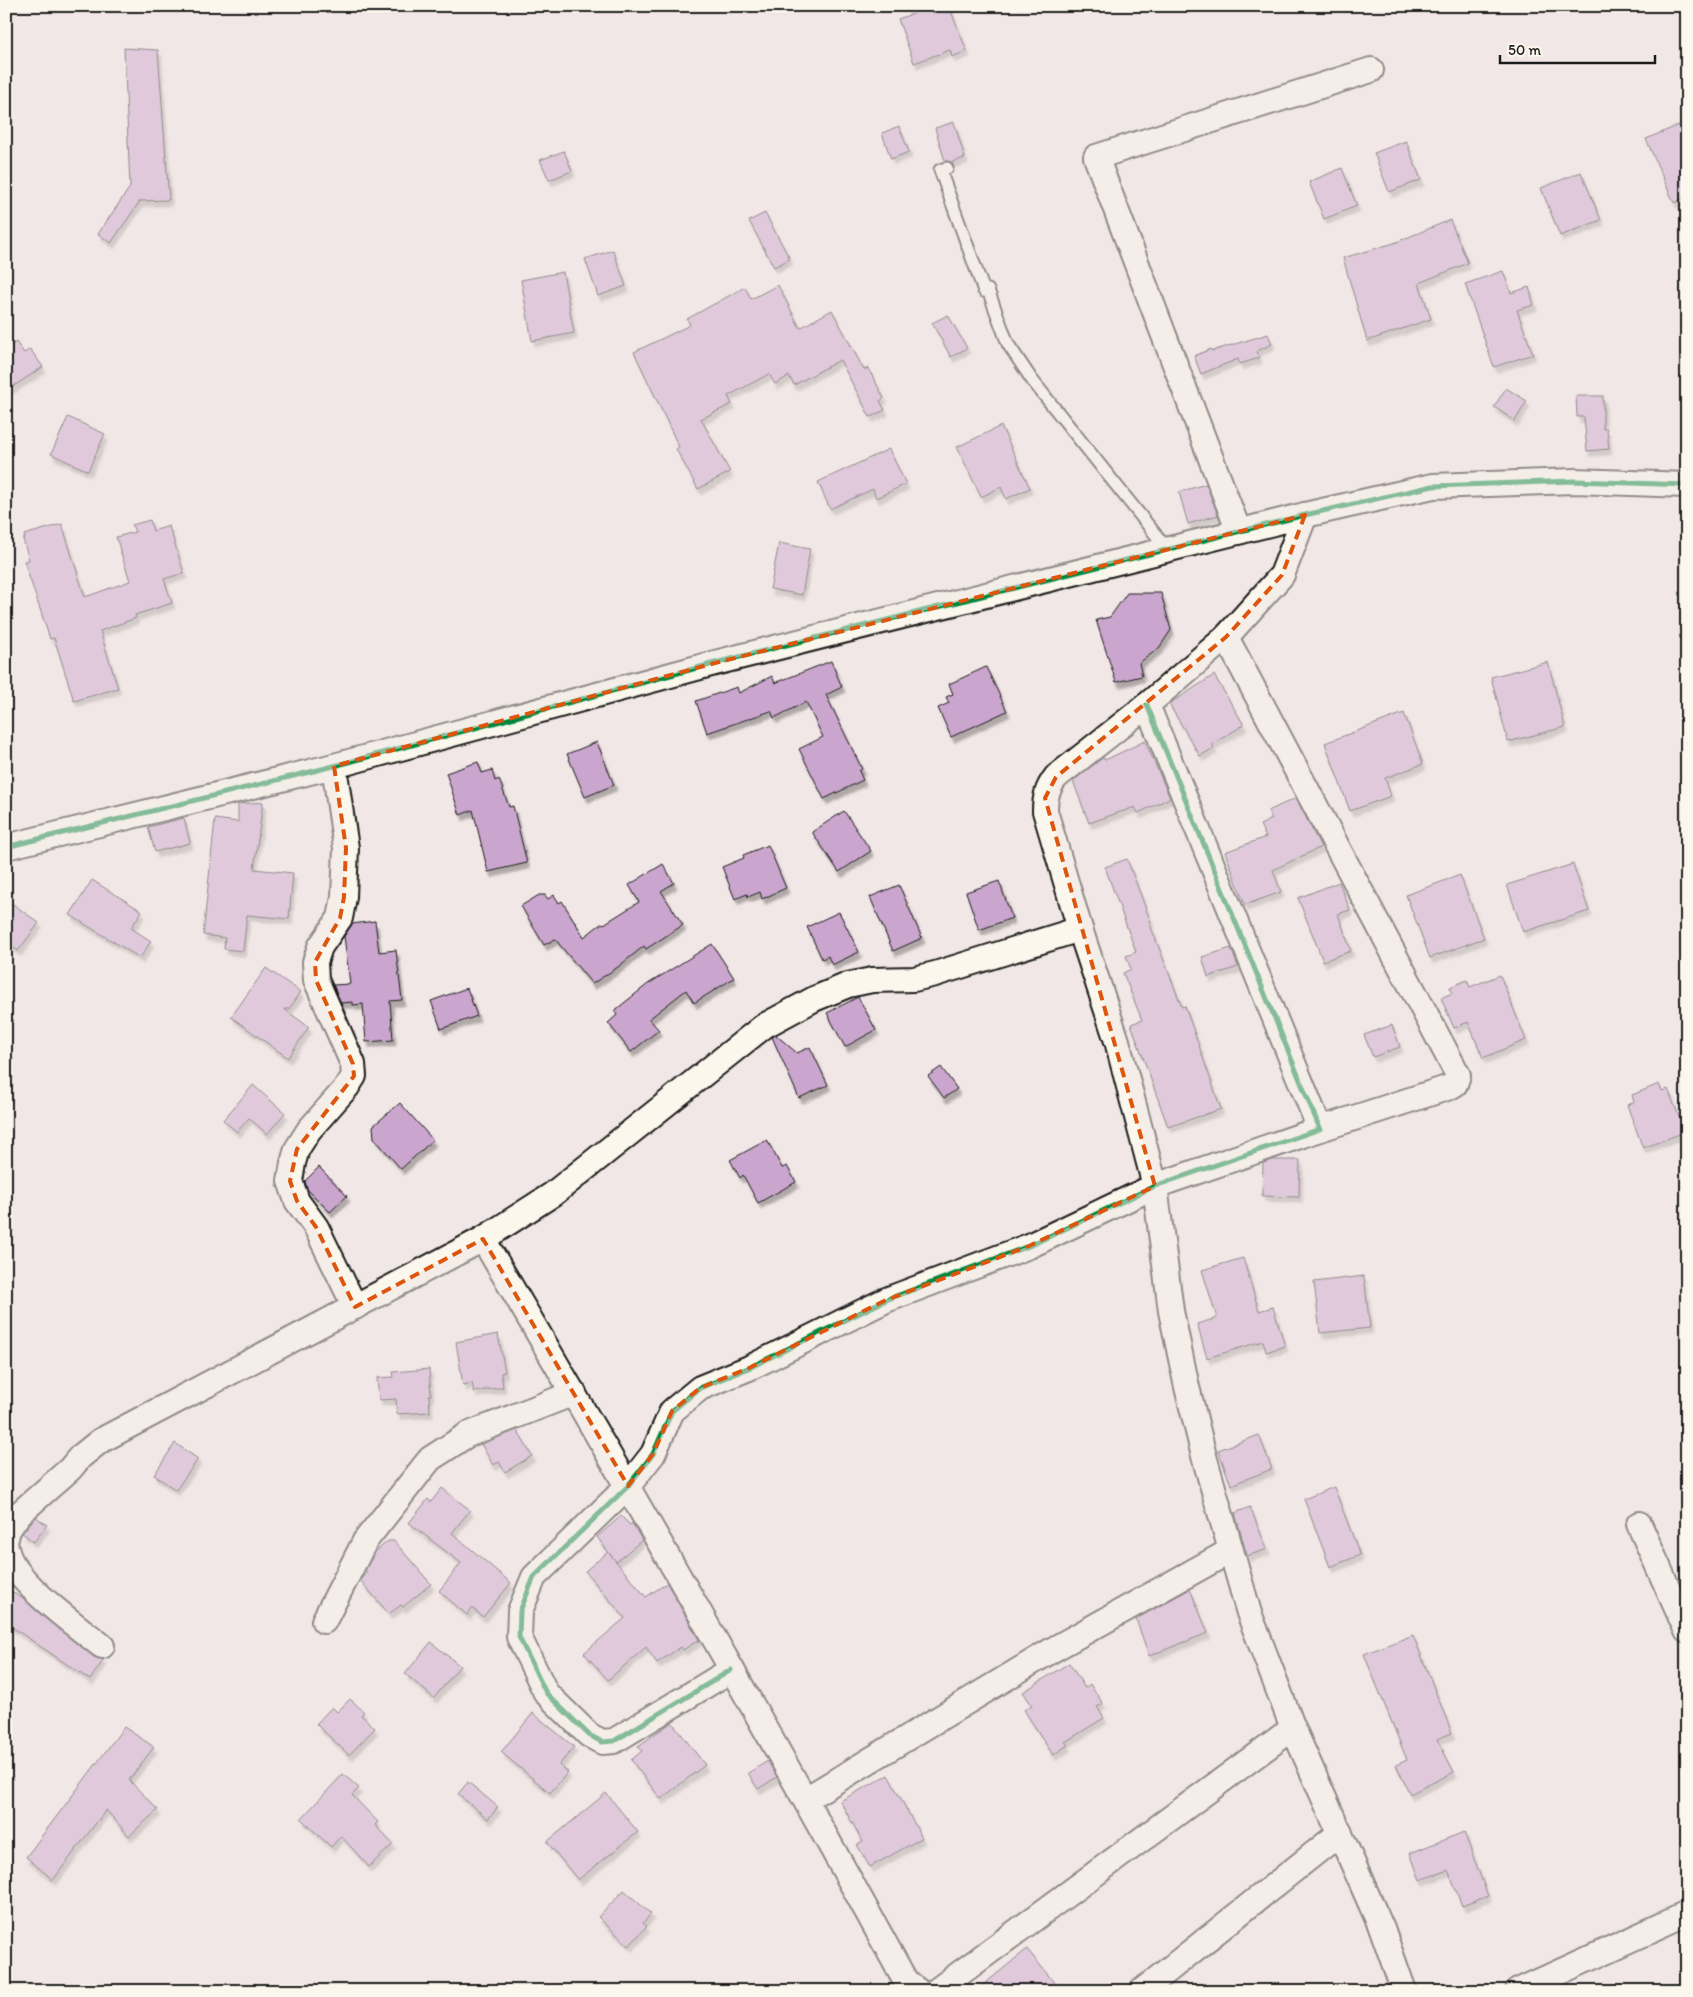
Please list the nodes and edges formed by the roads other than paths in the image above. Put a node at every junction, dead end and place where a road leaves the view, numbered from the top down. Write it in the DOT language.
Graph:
graph roads {
  1 [pos="1370,70"];
  2 [pos="947,168"];
  3 [pos="1687,485"];
  4 [pos="1305,515"];
  5 [pos="1239,532"];
  6 [pos="1168,550"];
  7 [pos="1226,637"];
  8 [pos="1147,704"];
  9 [pos="334,766"];
  10 [pos="6,847"];
  11 [pos="1080,929"];
  12 [pos="1320,1129"];
  13 [pos="1155,1186"];
  14 [pos="483,1239"];
  15 [pos="355,1307"];
  16 [pos="574,1393"];
  17 [pos="628,1486"];
  18 [pos="1639,1524"];
  19 [pos="6,1538"];
  20 [pos="6,1547"];
  21 [pos="1230,1551"];
  22 [pos="324,1621"];
  23 [pos="1687,1631"];
  24 [pos="102,1646"];
  25 [pos="731,1670"];
  26 [pos="1293,1728"];
  27 [pos="806,1799"];
  28 [pos="1340,1833"];
  29 [pos="1687,1914"];
  30 [pos="918,1991"];
  31 [pos="936,1991"];
  32 [pos="1142,1991"];
  33 [pos="1404,1991"];
  34 [pos="1518,1991"];
  1 -- 5 [label="street"];
  2 -- 6 [label="lane"];
  3 -- 4 [label="street"];
  4 -- 5 [label="street"];
  4 -- 7 [label="street"];
  5 -- 6 [label="street"];
  6 -- 9 [label="street"];
  7 -- 8 [label="street"];
  7 -- 12 [label="street"];
  8 -- 11 [label="street"];
  8 -- 12 [label="street"];
  9 -- 10 [label="street"];
  9 -- 15 [label="street"];
  11 -- 13 [label="street"];
  11 -- 14 [label="street"];
  12 -- 13 [label="street"];
  13 -- 17 [label="street"];
  13 -- 21 [label="street"];
  14 -- 15 [label="street"];
  14 -- 16 [label="street"];
  15 -- 19 [label="street"];
  16 -- 17 [label="street"];
  16 -- 22 [label="street"];
  17 -- 25 [label="street"];
  17 -- 25 [label="street"];
  18 -- 23 [label="street"];
  20 -- 24 [label="street"];
  21 -- 26 [label="street"];
  21 -- 27 [label="street"];
  25 -- 27 [label="street"];
  26 -- 28 [label="street"];
  26 -- 31 [label="street"];
  27 -- 30 [label="street"];
  28 -- 32 [label="street"];
  28 -- 33 [label="street"];
  29 -- 34 [label="street"];
}
